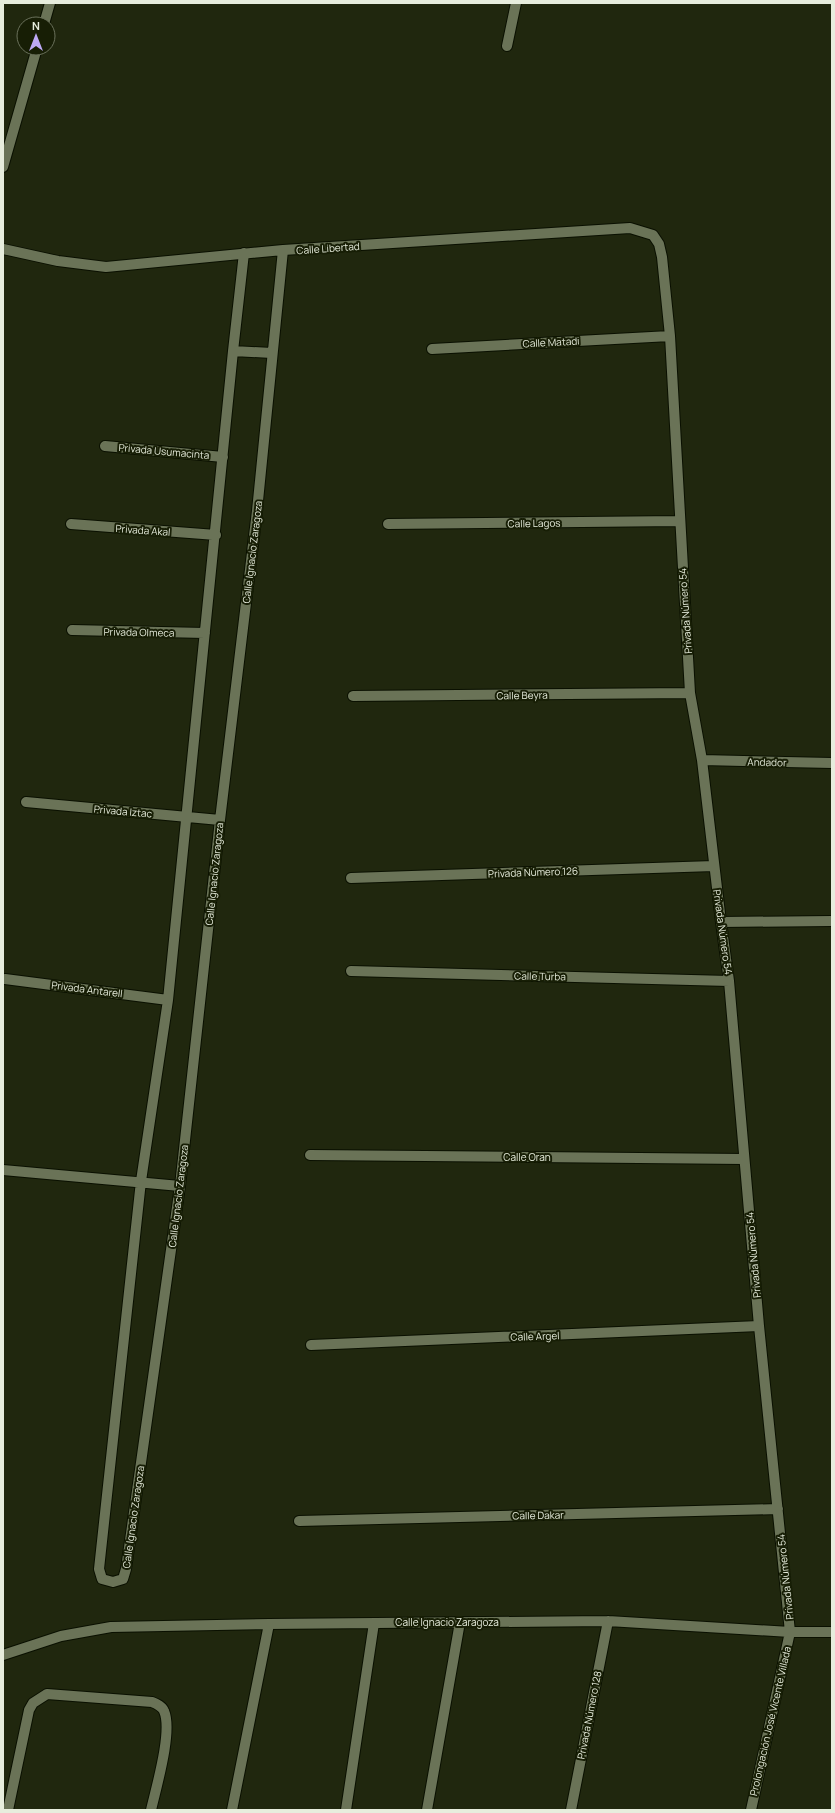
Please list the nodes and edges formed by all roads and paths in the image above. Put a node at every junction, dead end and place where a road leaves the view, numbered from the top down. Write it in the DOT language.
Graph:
graph roads {
  1 [pos="50,3"];
  2 [pos="516,3"];
  3 [pos="46,16"];
  4 [pos="507,46"];
  5 [pos="35,56"];
  6 [pos="3,167"];
  7 [pos="653,235"];
  8 [pos="3,249"];
  9 [pos="283,250"];
  10 [pos="244,254"];
  11 [pos="670,336"];
  12 [pos="432,348"];
  13 [pos="233,351"];
  14 [pos="272,353"];
  15 [pos="105,446"];
  16 [pos="223,457"];
  17 [pos="680,522"];
  18 [pos="71,524"];
  19 [pos="388,524"];
  20 [pos="216,535"];
  21 [pos="72,630"];
  22 [pos="205,633"];
  23 [pos="690,693"];
  24 [pos="354,696"];
  25 [pos="702,760"];
  26 [pos="832,763"];
  27 [pos="26,802"];
  28 [pos="186,817"];
  29 [pos="220,820"];
  30 [pos="714,866"];
  31 [pos="351,878"];
  32 [pos="832,921"];
  33 [pos="721,922"];
  34 [pos="351,971"];
  35 [pos="5,979"];
  36 [pos="729,980"];
  37 [pos="168,1000"];
  38 [pos="310,1156"];
  39 [pos="744,1158"];
  40 [pos="3,1170"];
  41 [pos="141,1181"];
  42 [pos="180,1186"];
  43 [pos="759,1326"];
  44 [pos="311,1345"];
  45 [pos="778,1509"];
  46 [pos="299,1520"];
  47 [pos="608,1621"];
  48 [pos="460,1622"];
  49 [pos="374,1623"];
  50 [pos="269,1624"];
  51 [pos="790,1632"];
  52 [pos="832,1632"];
  53 [pos="3,1655"];
  54 [pos="8,1810"];
  55 [pos="151,1810"];
  56 [pos="232,1810"];
  57 [pos="346,1810"];
  58 [pos="427,1810"];
  59 [pos="571,1810"];
  60 [pos="751,1810"];
  1 -- 3 [label="street"];
  2 -- 4 [label="street"];
  5 -- 6 [label="street"];
  7 -- 9 [label="street, Calle Libertad"];
  7 -- 11 [label="street, Privada Número 54"];
  8 -- 10 [label="street, Calle Libertad"];
  9 -- 10 [label="street, Calle Libertad"];
  9 -- 14 [label="street, Calle Ignacio Zaragoza"];
  10 -- 13 [label="street, Calle Ignacio Zaragoza"];
  11 -- 12 [label="street, Calle Matadi"];
  11 -- 17 [label="street, Privada Número 54"];
  13 -- 14 [label="street"];
  13 -- 16 [label="street, Calle Ignacio Zaragoza"];
  14 -- 29 [label="street, Calle Ignacio Zaragoza"];
  15 -- 16 [label="street, Privada Usumacinta"];
  16 -- 20 [label="street, Calle Ignacio Zaragoza"];
  17 -- 19 [label="street, Calle Lagos"];
  17 -- 23 [label="street, Privada Número 54"];
  18 -- 20 [label="street, Privada Akal"];
  20 -- 22 [label="street, Calle Ignacio Zaragoza"];
  21 -- 22 [label="street, Privada Olmeca"];
  22 -- 28 [label="street, Calle Ignacio Zaragoza"];
  23 -- 24 [label="street, Calle Beyra"];
  23 -- 25 [label="street, Privada Número 54"];
  25 -- 26 [label="street, Andador"];
  25 -- 30 [label="street, Privada Número 54"];
  27 -- 28 [label="street, Privada Iztac"];
  28 -- 29 [label="street, Privada Iztac"];
  28 -- 37 [label="street, Calle Ignacio Zaragoza"];
  29 -- 42 [label="street, Calle Ignacio Zaragoza"];
  30 -- 31 [label="street, Privada Número 126"];
  30 -- 33 [label="street, Privada Número 54"];
  32 -- 33 [label="street"];
  33 -- 36 [label="street, Privada Número 54"];
  34 -- 36 [label="street, Calle Turba"];
  35 -- 37 [label="street, Privada Antarell"];
  36 -- 39 [label="street, Privada Número 54"];
  37 -- 41 [label="street, Calle Ignacio Zaragoza"];
  38 -- 39 [label="street, Calle Oran"];
  39 -- 43 [label="street, Privada Número 54"];
  40 -- 41 [label="street"];
  41 -- 42 [label="street"];
  41 -- 42 [label="street, Calle Ignacio Zaragoza"];
  43 -- 44 [label="street, Calle Argel"];
  43 -- 45 [label="street, Privada Número 54"];
  45 -- 46 [label="street, Calle Dakar"];
  45 -- 51 [label="street, Privada Número 54"];
  47 -- 48 [label="street, Calle Ignacio Zaragoza"];
  47 -- 51 [label="street, Calle Ignacio Zaragoza"];
  47 -- 59 [label="street, Privada Número 128"];
  48 -- 49 [label="street, Calle Ignacio Zaragoza"];
  48 -- 58 [label="street"];
  49 -- 50 [label="street, Calle Ignacio Zaragoza"];
  49 -- 57 [label="street"];
  50 -- 53 [label="street, Calle Ignacio Zaragoza"];
  50 -- 56 [label="street"];
  51 -- 52 [label="street, Calle Ignacio Zaragoza"];
  51 -- 60 [label="street, Prolongación José Vicente Villada"];
  54 -- 55 [label="street"];
}
